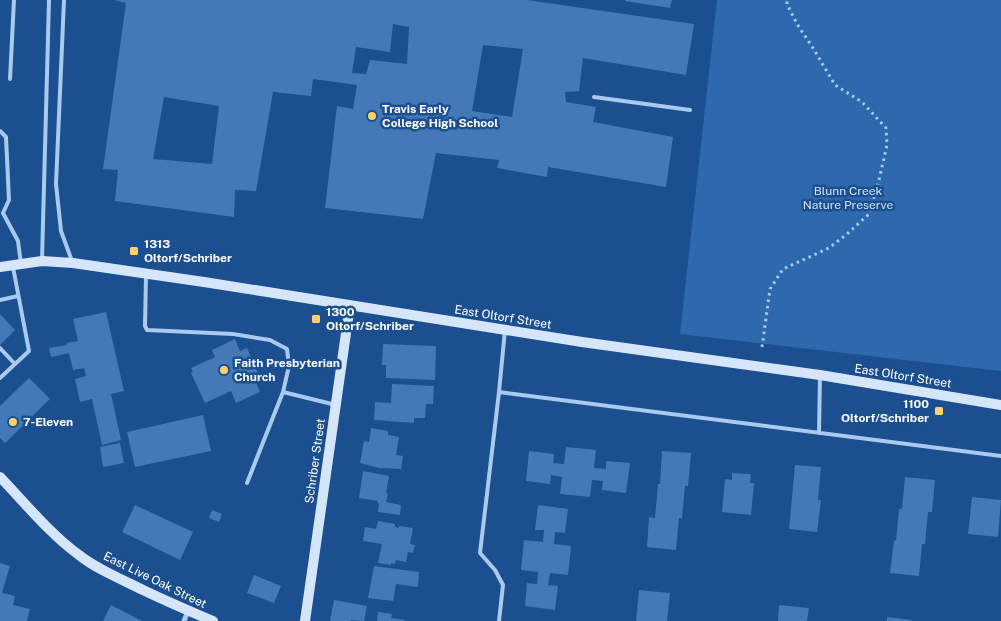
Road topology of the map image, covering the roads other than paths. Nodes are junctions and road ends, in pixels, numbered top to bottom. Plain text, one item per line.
1 (14, 0) edge
2 (49, 0) edge
3 (64, 0) edge
4 (10, 79) dead end
5 (594, 96) dead end
6 (690, 110) dead end
7 (0, 131) edge
8 (2, 213) edge
9 (42, 261) junction
10 (73, 263) junction
11 (17, 264) junction
12 (0, 267) edge
13 (146, 273) junction
14 (18, 296) junction
15 (0, 300) edge
16 (350, 305) junction
17 (505, 330) junction
18 (0, 348) edge
19 (15, 364) junction
20 (1, 375) edge
21 (820, 375) junction
22 (283, 392) junction
23 (499, 392) junction
24 (336, 405) junction
25 (1001, 405) edge
26 (819, 433) junction
27 (1001, 456) edge
28 (0, 477) edge
29 (247, 483) dead end
30 (188, 611) junction
31 (184, 621) edge
32 (212, 621) edge
33 (305, 621) edge
34 (499, 621) edge

1 - 4 lane
2 - 9 lane
3 - 10 lane
5 - 6 lane
7 - 8 lane
8 - 11 lane
9 - 10 main road, East Oltorf Street
9 - 11 main road, East Oltorf Street
10 - 13 main road, East Oltorf Street
11 - 12 main road, East Oltorf Street
11 - 14 lane
13 - 16 main road, East Oltorf Street
13 - 22 lane
14 - 15 lane
14 - 19 lane
16 - 17 main road, East Oltorf Street
16 - 24 main road, Schriber Street
17 - 21 main road, East Oltorf Street
17 - 23 lane
18 - 19 lane
19 - 20 lane
21 - 25 main road, East Oltorf Street
21 - 26 lane
22 - 24 lane
22 - 29 lane
23 - 26 lane
23 - 34 lane
24 - 33 main road, Schriber Street
26 - 27 lane
28 - 30 main road, East Live Oak Street
30 - 31 street
30 - 32 main road, East Live Oak Street

